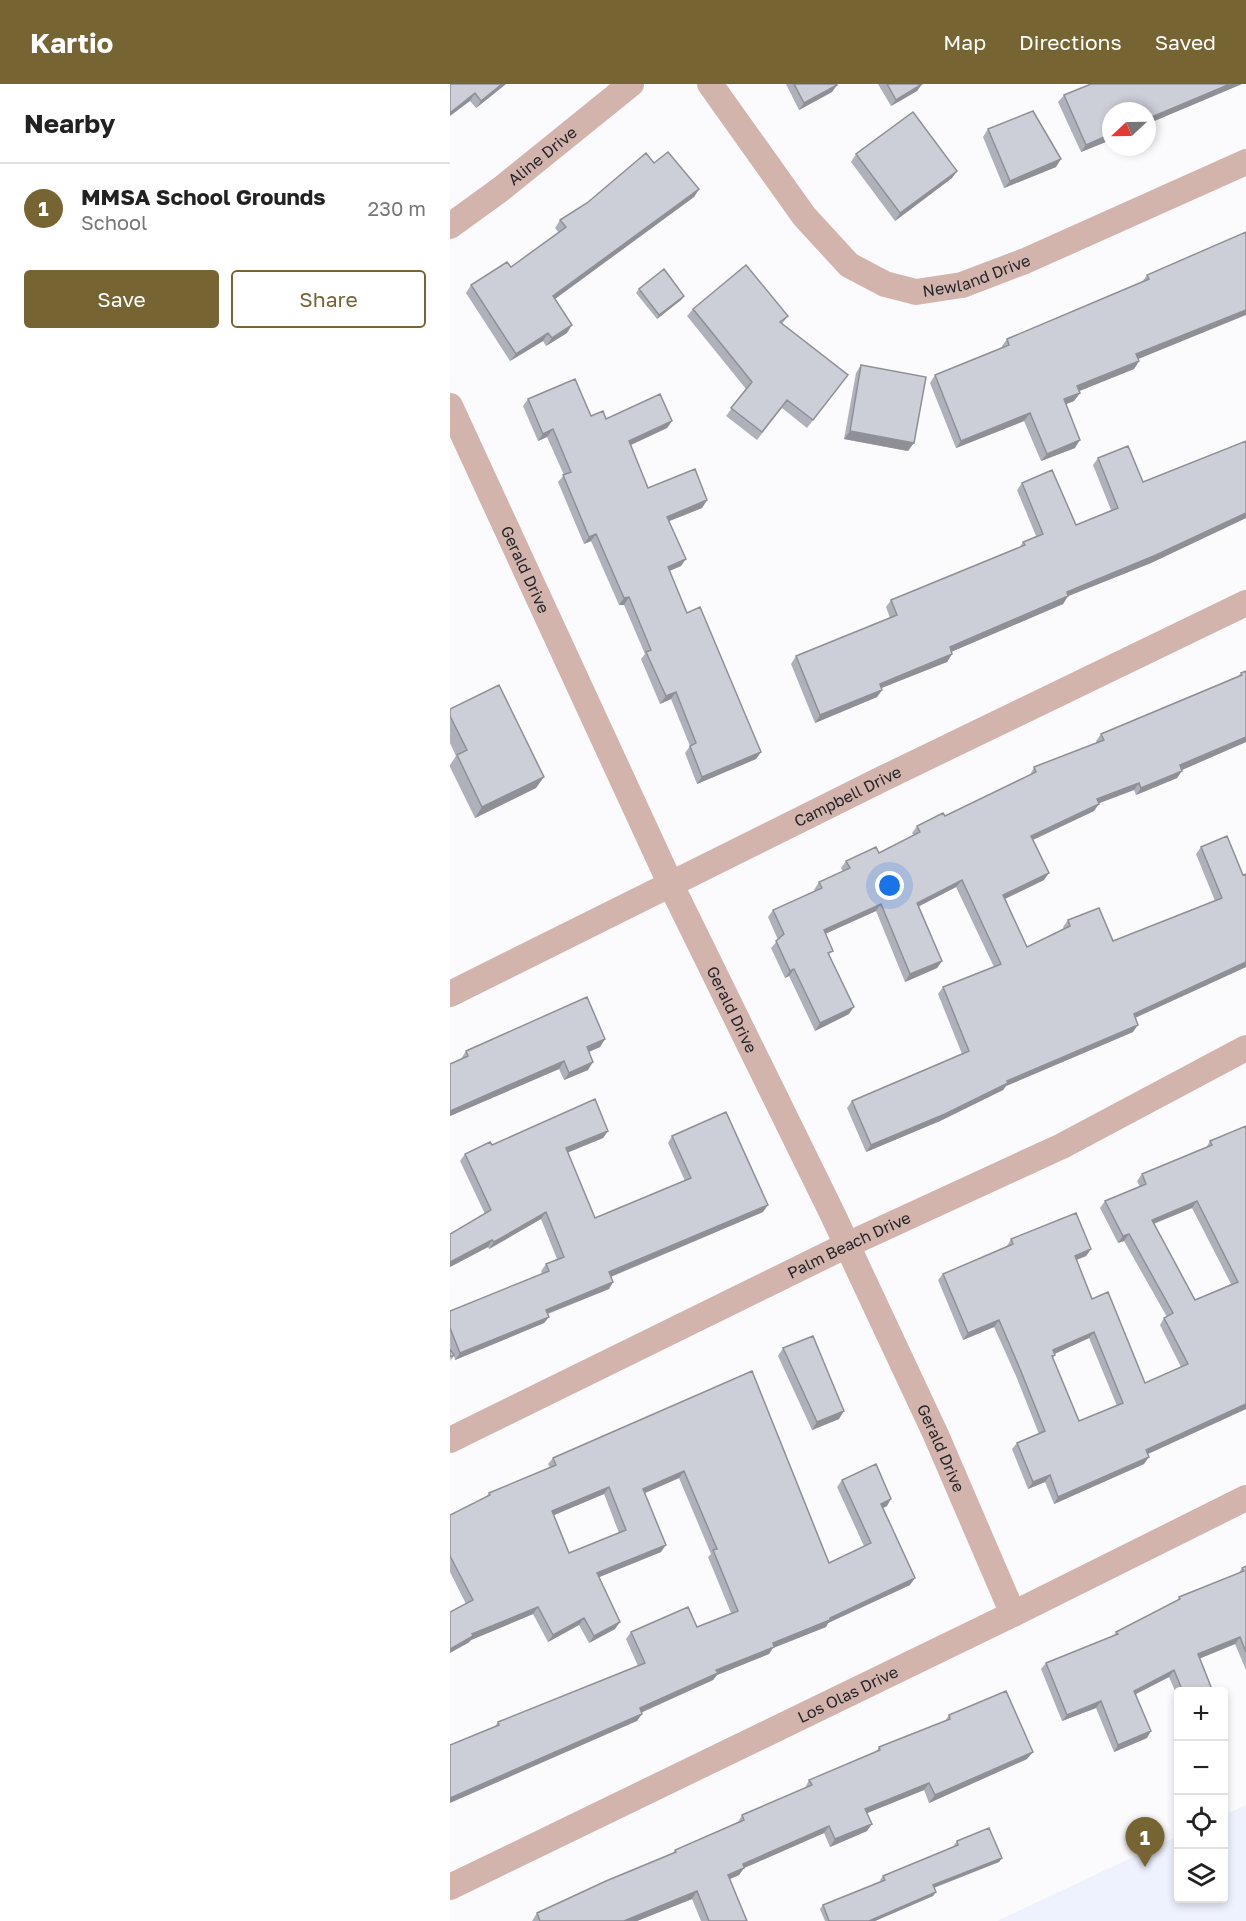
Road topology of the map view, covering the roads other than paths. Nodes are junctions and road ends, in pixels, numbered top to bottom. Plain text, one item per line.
1 (631, 84) edge
2 (710, 84) edge
3 (1246, 162) edge
4 (450, 226) edge
5 (450, 406) edge
6 (1246, 603) edge
7 (671, 885) junction
8 (450, 994) edge
9 (1246, 1048) edge
10 (847, 1245) junction
11 (450, 1440) edge
12 (1246, 1498) edge
13 (1013, 1614) junction
14 (450, 1887) edge

1 - 4 street, Aline Drive
2 - 3 street, Newland Drive
5 - 7 street, Gerald Drive
6 - 7 street, Campbell Drive
7 - 8 street, Campbell Drive
7 - 10 street, Gerald Drive
9 - 10 street, Palm Beach Drive
10 - 11 street, Palm Beach Drive
10 - 13 street, Gerald Drive
12 - 13 street, Los Olas Drive
13 - 14 street, Los Olas Drive

